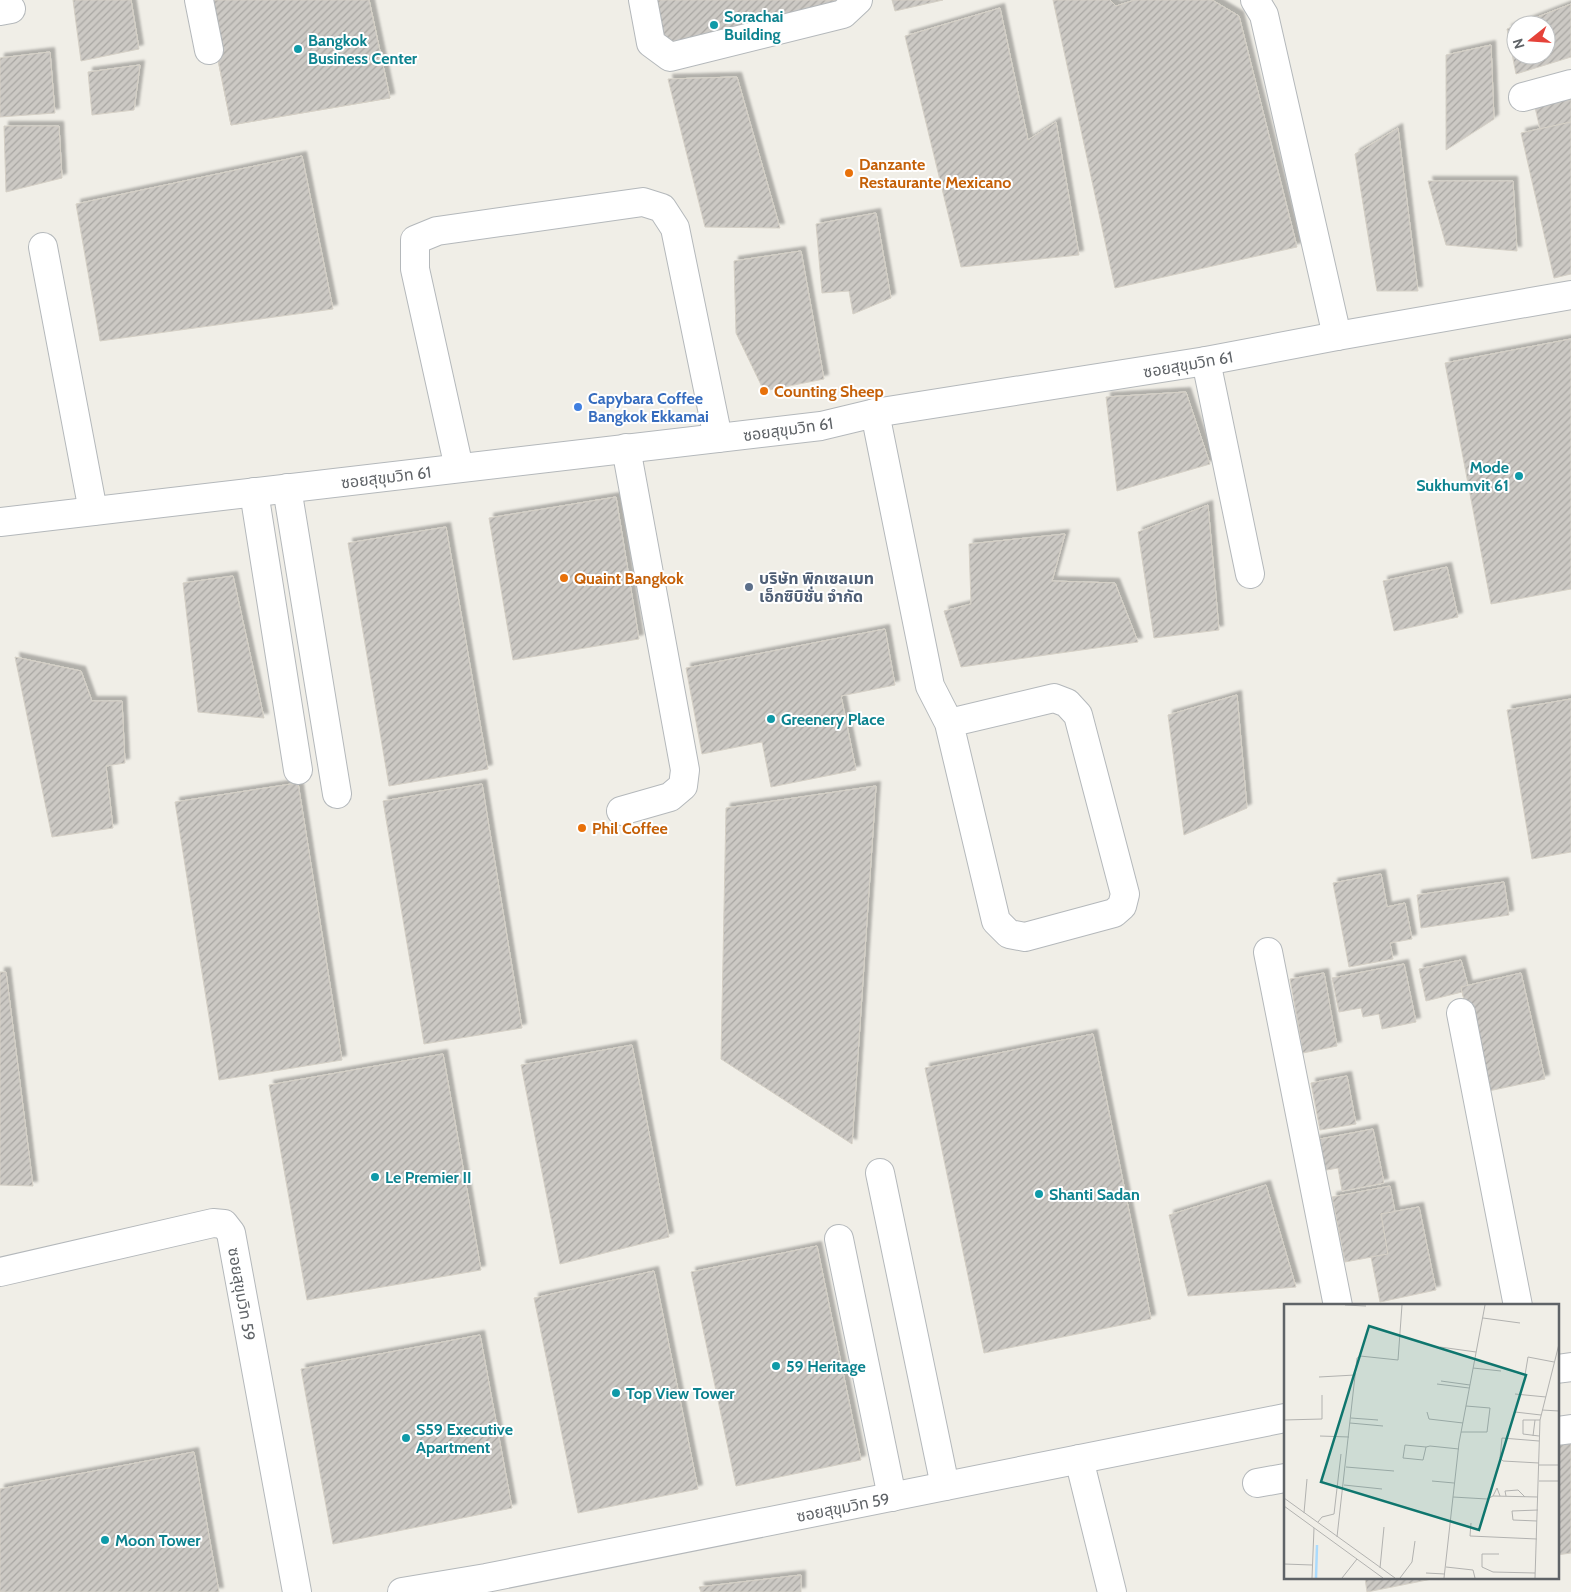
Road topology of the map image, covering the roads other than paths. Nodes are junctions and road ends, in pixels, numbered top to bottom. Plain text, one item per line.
1 (199, 0) edge
2 (643, 0) edge
3 (858, 0) edge
4 (1255, 0) edge
5 (209, 50) dead end
6 (1571, 84) edge
7 (1523, 97) dead end
8 (43, 247) dead end
9 (1571, 296) edge
10 (1337, 336) junction
11 (1206, 361) junction
12 (875, 414) junction
13 (718, 438) junction
14 (626, 448) junction
15 (459, 468) junction
16 (287, 488) junction
17 (254, 492) junction
18 (93, 511) junction
19 (0, 522) edge
20 (1250, 574) dead end
21 (949, 723) junction
22 (298, 770) dead end
23 (337, 794) dead end
24 (621, 811) dead end
25 (1268, 952) dead end
26 (1462, 1013) dead end
27 (880, 1173) dead end
28 (839, 1239) dead end
29 (0, 1272) edge
30 (1338, 1304) edge
31 (1518, 1304) edge
32 (1571, 1367) edge
33 (1558, 1369) edge
34 (1284, 1418) edge
35 (1571, 1429) edge
36 (1558, 1431) edge
37 (1079, 1459) junction
38 (1284, 1478) edge
39 (1256, 1483) dead end
40 (945, 1486) junction
41 (892, 1497) junction
42 (489, 1585) edge
43 (297, 1592) edge
44 (402, 1592) edge
45 (1112, 1592) edge

1 - 5 street
2 - 3 street
4 - 10 street
6 - 7 street
8 - 18 street
9 - 10 street, ซอยสุขุมวิท 61
10 - 11 street, ซอยสุขุมวิท 61
11 - 12 street, ซอยสุขุมวิท 61
11 - 20 street
12 - 13 street, ซอยสุขุมวิท 61
12 - 21 street
13 - 14 street, ซอยสุขุมวิท 61
13 - 15 street
14 - 15 street, ซอยสุขุมวิท 61
14 - 24 street
15 - 16 street, ซอยสุขุมวิท 61
16 - 17 street, ซอยสุขุมวิท 61
16 - 23 street
17 - 18 street, ซอยสุขุมวิท 61
17 - 22 street
18 - 19 street, ซอยสุขุมวิท 61
21 - 21 street
25 - 30 street
26 - 31 street
27 - 40 street
28 - 41 street
29 - 43 street, ซอยสุขุมวิท 59
32 - 33 street
34 - 37 street, ซอยสุขุมวิท 59
35 - 36 street
37 - 40 street, ซอยสุขุมวิท 59
37 - 45 street
38 - 39 street
40 - 41 street, ซอยสุขุมวิท 59
41 - 42 street, ซอยสุขุมวิท 59
42 - 44 street, ซอยสุขุมวิท 59

